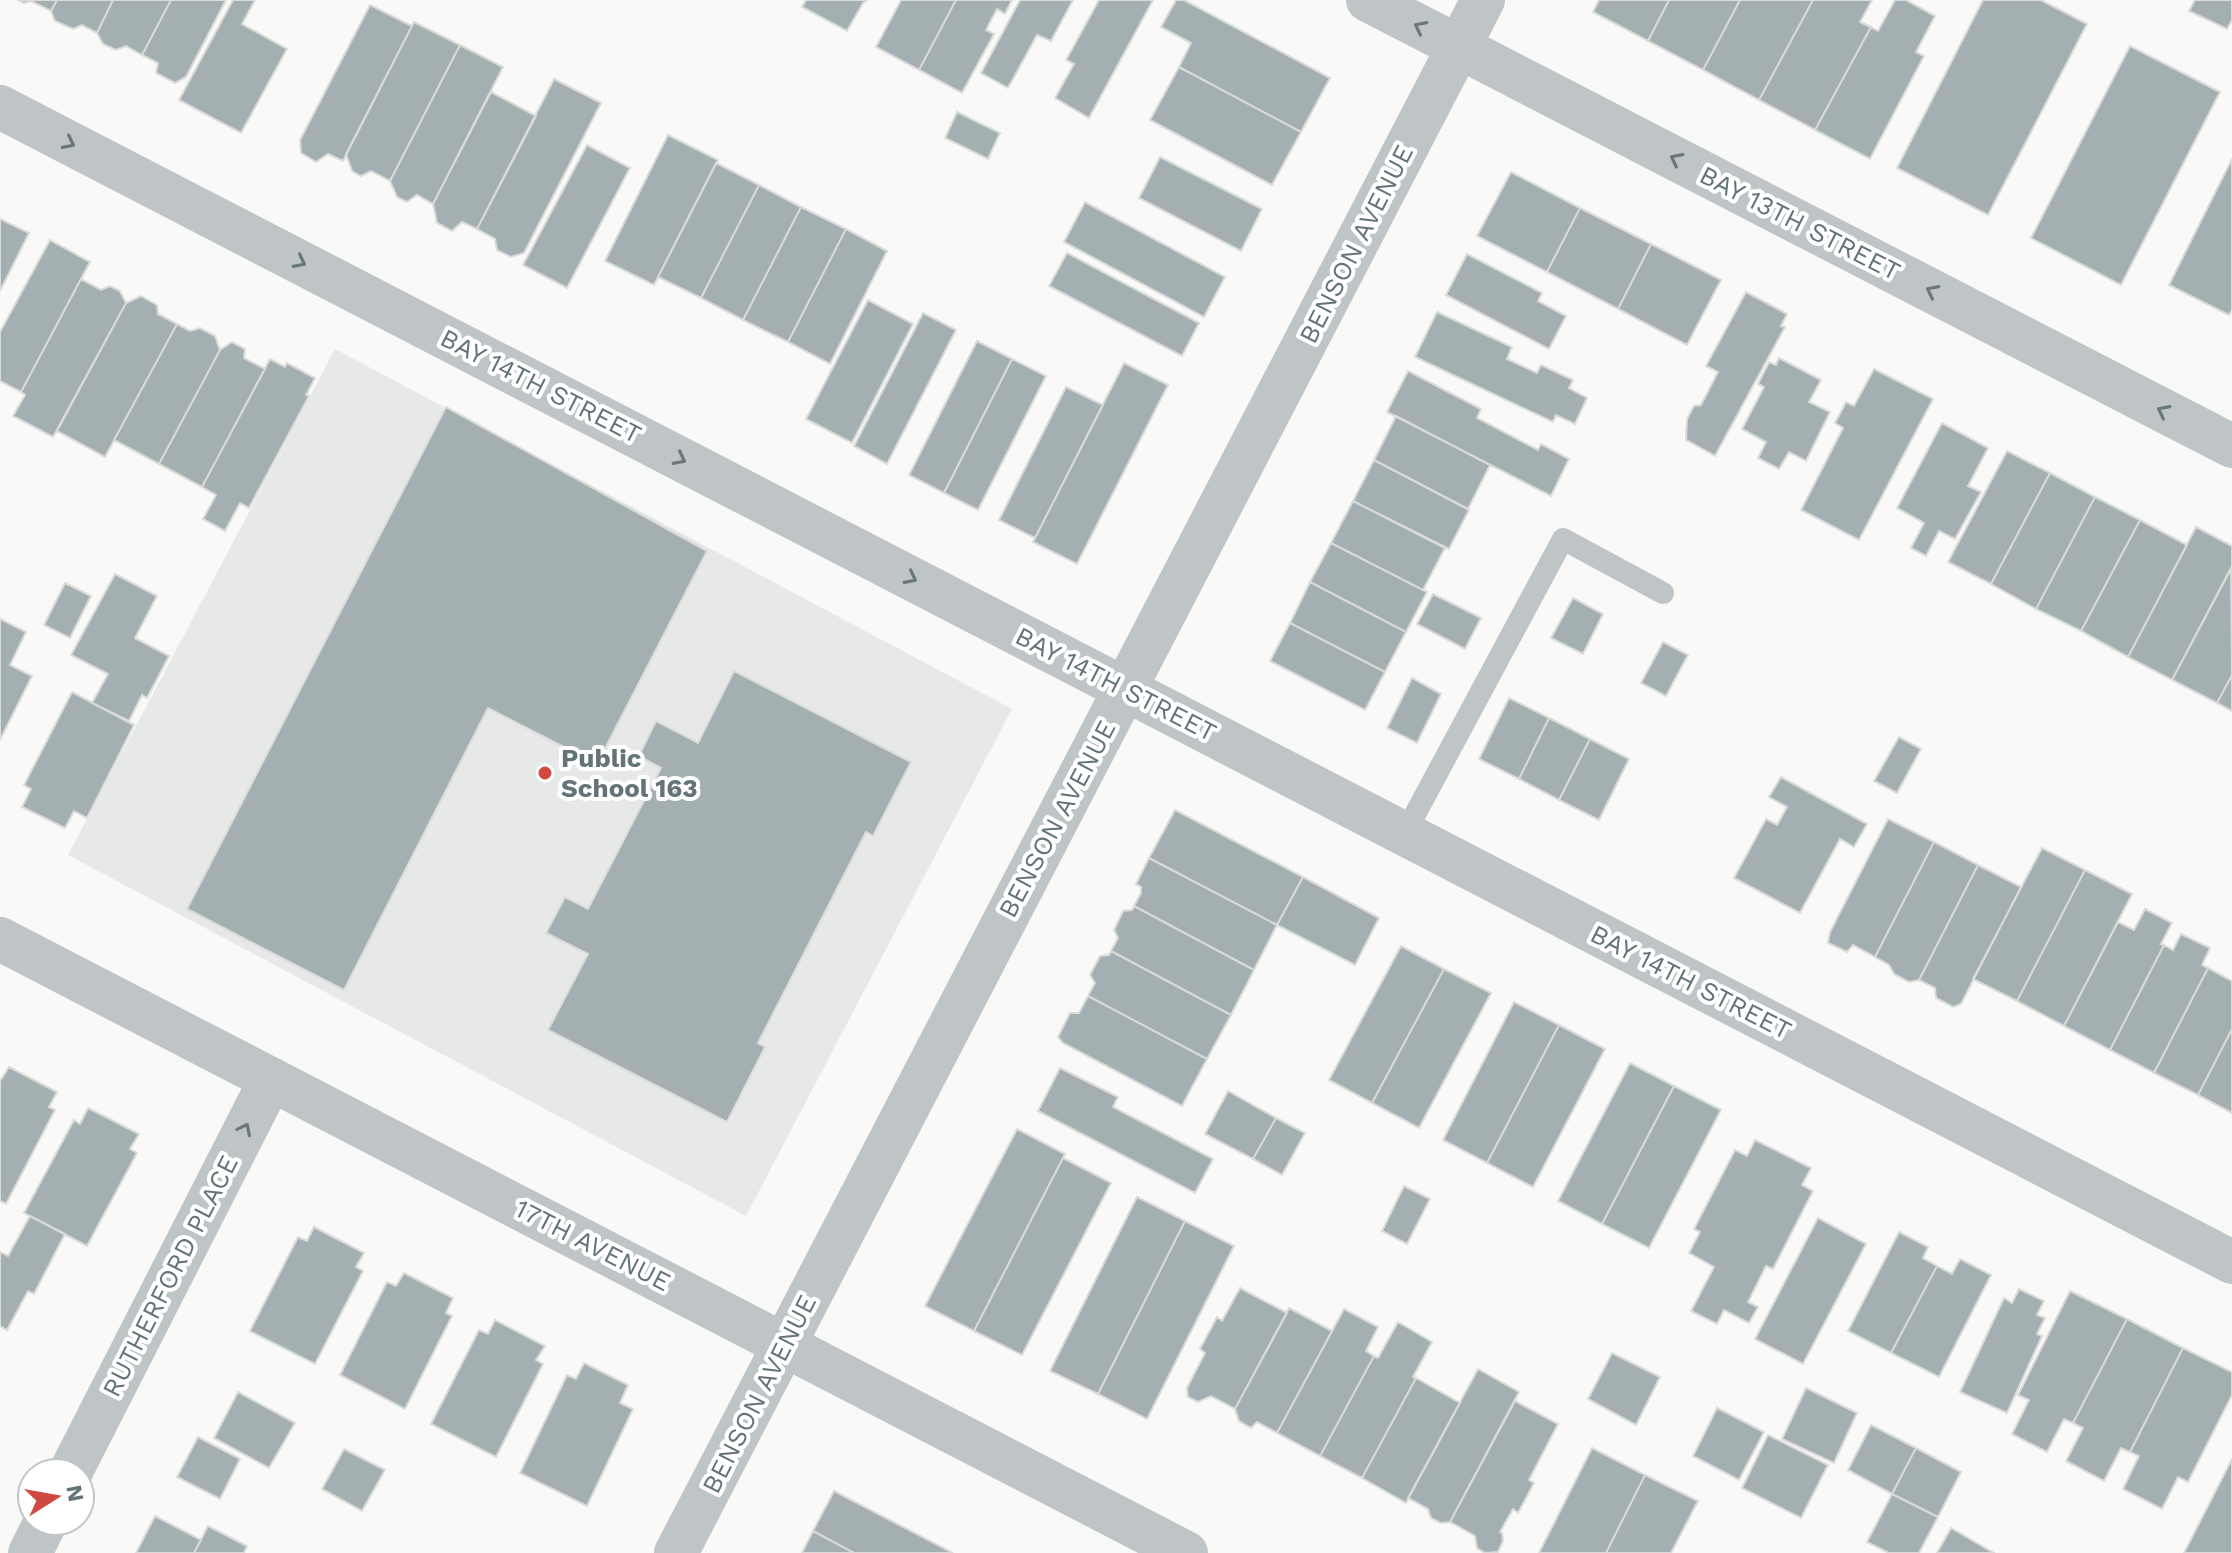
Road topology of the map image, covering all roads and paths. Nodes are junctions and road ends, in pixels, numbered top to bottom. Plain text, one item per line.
1 (1368, 0) edge
2 (1483, 0) edge
3 (1459, 47) junction
4 (0, 107) edge
5 (2232, 446) edge
6 (1663, 593) dead end
7 (1125, 689) junction
8 (1405, 833) junction
9 (0, 939) edge
10 (271, 1079) junction
11 (2232, 1262) edge
12 (784, 1344) junction
13 (78, 1457) edge
14 (676, 1553) edge
15 (1186, 1553) edge

3 -> 1 street, BAY 13TH STREET
2 - 3 street, BENSON AVENUE
5 -> 3 street, BAY 13TH STREET
3 - 7 street, BENSON AVENUE
4 -> 7 street, BAY 14TH STREET
6 - 8 lane
7 - 8 street, BAY 14TH STREET
7 - 12 street, BENSON AVENUE
8 - 11 street, BAY 14TH STREET
9 - 10 street, 17TH AVENUE
10 - 12 street, 17TH AVENUE
13 -> 10 street, RUTHERFORD PLACE
12 - 14 street, BENSON AVENUE
12 - 15 street, 17TH AVENUE

